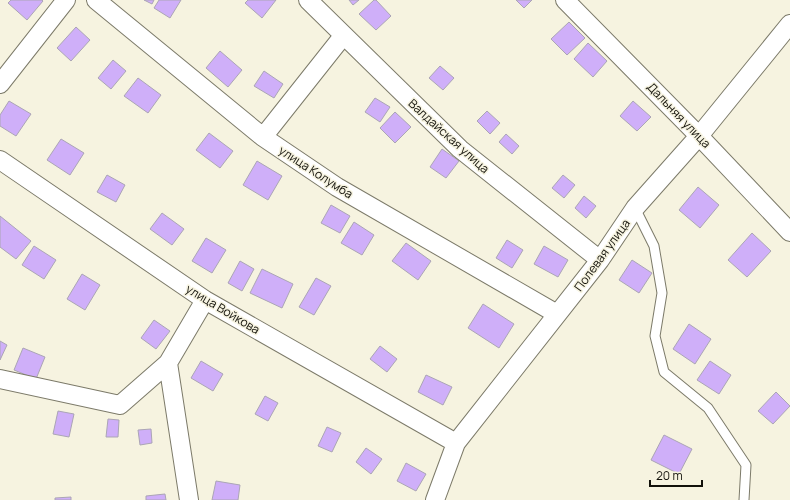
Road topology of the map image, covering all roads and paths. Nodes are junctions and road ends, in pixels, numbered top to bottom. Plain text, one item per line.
1 (66, 0) edge
2 (96, 0) edge
3 (308, 0) edge
4 (565, 0) edge
5 (790, 24) edge
6 (343, 36) junction
7 (0, 84) edge
8 (699, 136) junction
9 (263, 137) junction
10 (0, 160) edge
11 (635, 208) junction
12 (790, 232) edge
13 (600, 260) junction
14 (205, 300) junction
15 (557, 314) junction
16 (168, 363) junction
17 (0, 379) edge
18 (456, 443) junction
19 (189, 500) edge
20 (435, 500) edge
21 (744, 500) edge

1 - 7 street
2 - 9 street, улица Колумба
3 - 6 street, Валдайская улица
4 - 8 street, Дальняя улица
5 - 8 street, Полевая улица
6 - 9 street
6 - 13 street, Валдайская улица
8 - 11 street, Полевая улица
8 - 12 street, Дальняя улица
9 - 15 street, улица Колумба
10 - 14 street, улица Войкова
11 - 13 street, Полевая улица
11 - 21 lane
13 - 15 street, Полевая улица
14 - 16 street
14 - 18 street, улица Войкова
15 - 18 street, Полевая улица
16 - 17 street
16 - 19 street
18 - 20 street, Полевая улица

